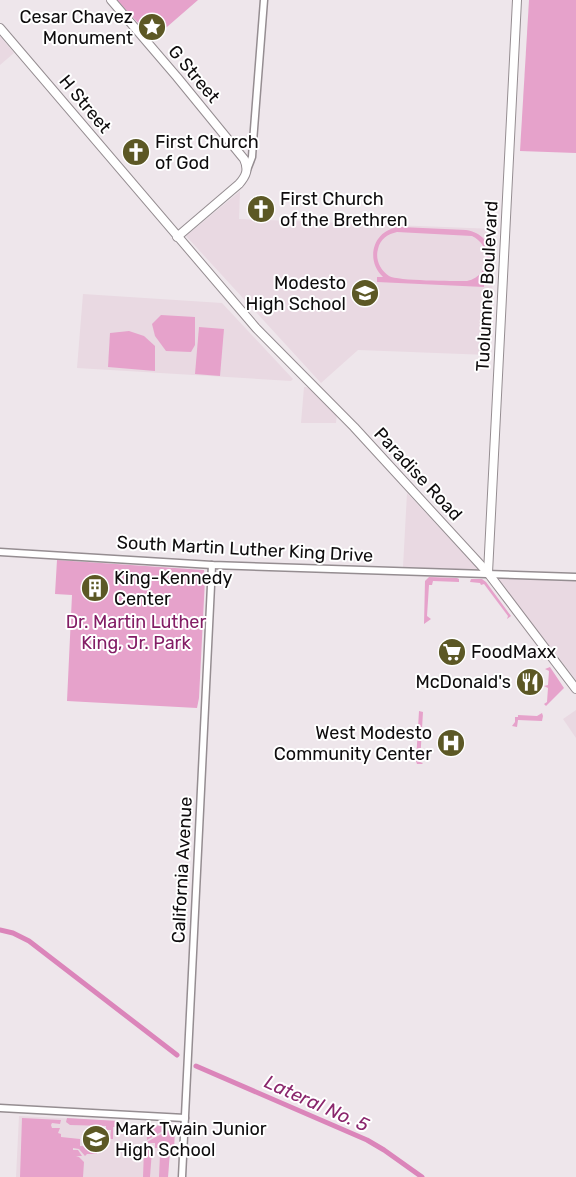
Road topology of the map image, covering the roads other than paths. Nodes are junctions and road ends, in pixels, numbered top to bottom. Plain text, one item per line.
1 (111, 0) edge
2 (264, 0) edge
3 (518, 0) edge
4 (0, 28) edge
5 (230, 142) junction
6 (253, 142) junction
7 (247, 170) junction
8 (178, 237) junction
9 (224, 292) joint
10 (0, 552) edge
11 (212, 565) junction
12 (488, 573) junction
13 (576, 577) edge
14 (576, 689) edge
15 (0, 1108) edge
16 (185, 1118) junction
17 (182, 1177) edge

1 - 5 main road, G Street
2 - 6 street
3 - 12 main road, Tuolumne Boulevard
4 - 8 main road, H Street
5 - 6 street
5 - 7 main road, G Street
6 - 7 street
7 - 8 main road
8 - 9 main road, H Street
9 - 12 main road, Paradise Road
10 - 11 street, South Martin Luther King Drive
11 - 12 street, South Martin Luther King Drive
11 - 16 street, California Avenue
12 - 13 street, South Martin Luther King Drive
12 - 14 main road, Paradise Road
15 - 16 street
16 - 17 street, California Avenue

